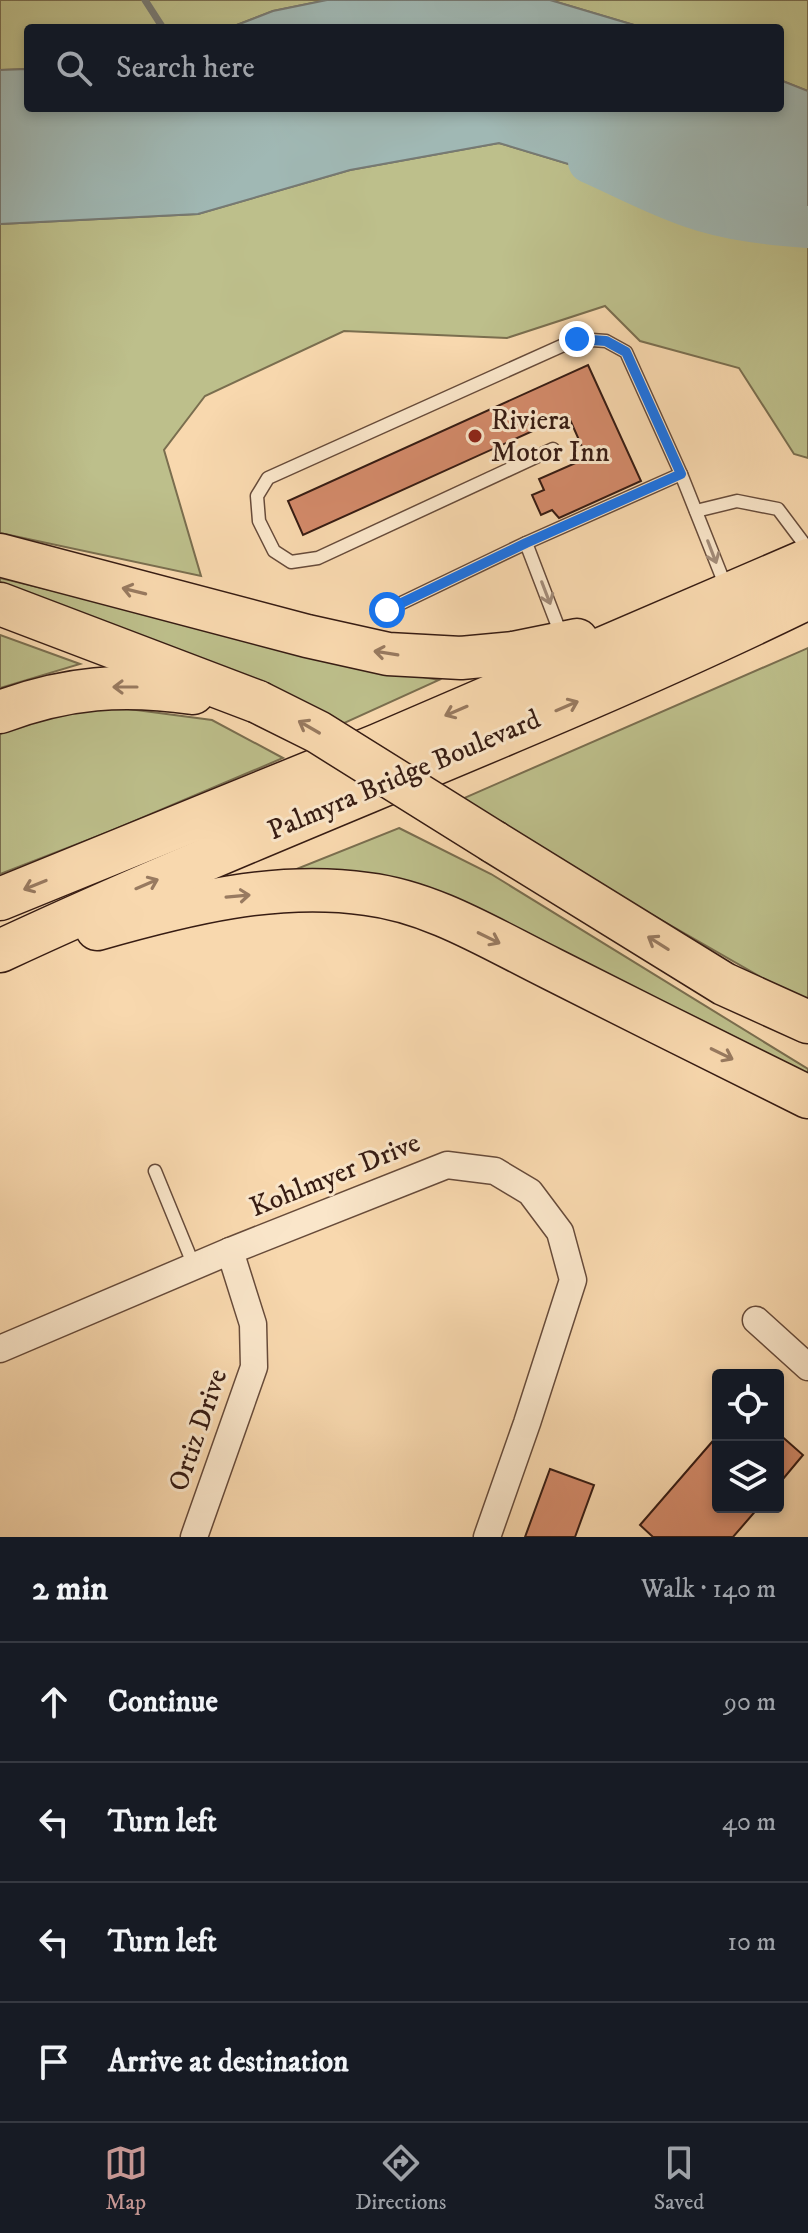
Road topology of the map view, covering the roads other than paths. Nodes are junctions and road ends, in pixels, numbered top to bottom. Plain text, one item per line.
1 (553, 449) dead end
2 (681, 474) junction
3 (696, 511) junction
4 (526, 543) junction
5 (808, 549) edge
6 (0, 555) edge
7 (808, 560) edge
8 (729, 594) junction
9 (808, 598) edge
10 (0, 604) edge
11 (387, 610) dead end
12 (808, 619) edge
13 (657, 625) junction
14 (565, 643) junction
15 (709, 646) junction
16 (258, 702) junction
17 (0, 712) edge
18 (0, 899) edge
19 (0, 951) edge
20 (0, 957) edge
21 (808, 1022) edge
22 (808, 1097) edge
23 (155, 1171) dead end
24 (230, 1251) junction
25 (194, 1266) junction
26 (756, 1320) dead end
27 (0, 1349) edge
28 (808, 1367) edge
29 (194, 1537) edge
30 (487, 1537) edge

1 - 2 lane
2 - 3 lane
2 - 4 lane
3 - 5 lane
3 -> 8 lane
4 - 11 lane
4 -> 14 lane
14 -> 6 highway
7 - 8 highway, Palmyra Bridge Boulevard
8 - 13 highway, Palmyra Bridge Boulevard
9 - 15 highway, Palmyra Bridge Boulevard
10 - 16 highway
12 - 15 highway
13 - 14 highway
13 -> 18 highway, Palmyra Bridge Boulevard
19 -> 15 highway, Palmyra Bridge Boulevard
16 -> 17 highway
21 -> 16 highway, bridge
20 -> 22 highway
23 - 25 lane
24 - 25 street, Kohlmyer Drive
24 - 29 street, Ortiz Drive
24 - 30 street, Kohlmyer Drive
25 - 27 street, Kohlmyer Drive
26 - 28 street

